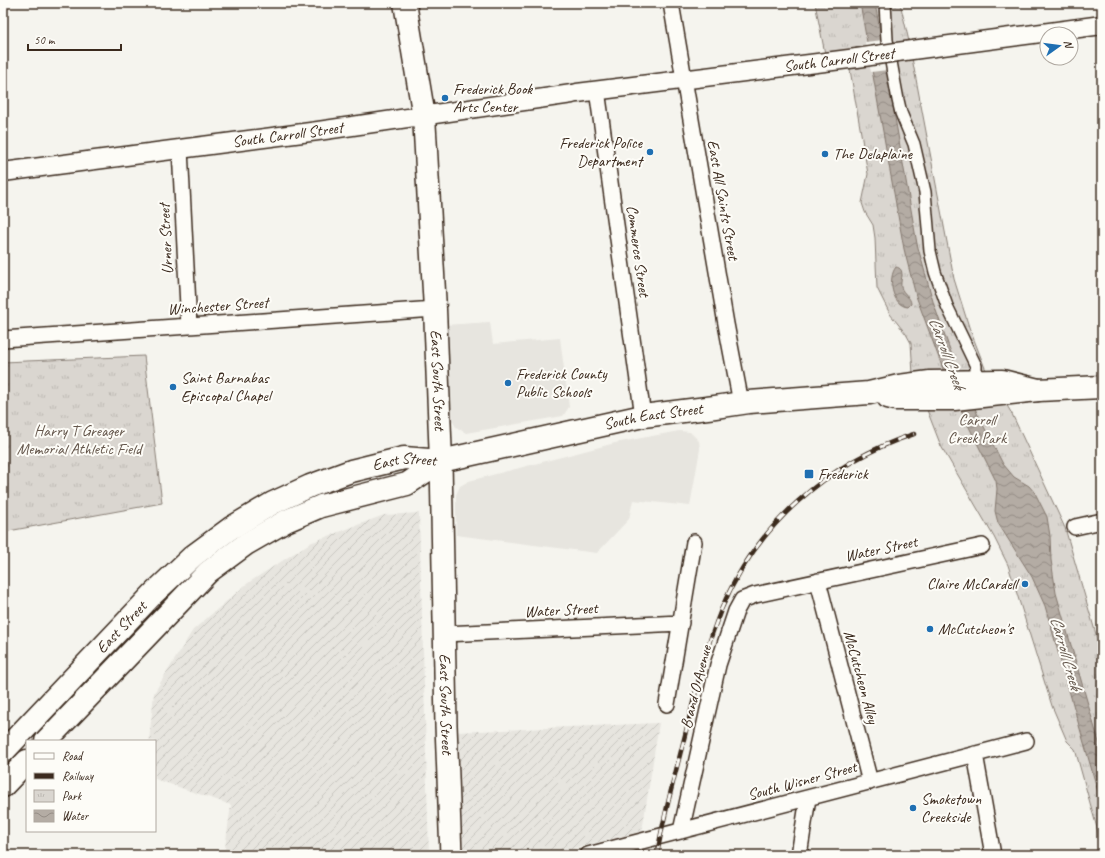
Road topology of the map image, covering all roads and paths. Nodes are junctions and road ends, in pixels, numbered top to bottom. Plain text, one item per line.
1 (405, 3) edge
2 (671, 3) edge
3 (885, 3) edge
4 (1102, 25) edge
5 (685, 79) junction
6 (597, 90) junction
7 (424, 116) junction
8 (180, 149) junction
9 (3, 172) edge
10 (435, 309) junction
11 (189, 326) junction
12 (3, 339) edge
13 (964, 386) junction
14 (1102, 387) edge
15 (741, 403) junction
16 (643, 416) junction
17 (441, 461) junction
18 (1102, 521) edge
19 (1075, 527) dead end
20 (694, 542) dead end
21 (982, 546) dead end
22 (818, 581) junction
23 (788, 587) joint
24 (680, 623) junction
25 (444, 634) junction
26 (667, 704) dead end
27 (47, 740) edge
28 (1026, 741) dead end
29 (3, 752) edge
30 (975, 754) junction
31 (26, 762) edge
32 (870, 782) junction
33 (3, 786) edge
34 (808, 798) junction
35 (681, 831) junction
36 (451, 855) edge
37 (588, 855) edge
38 (799, 855) edge
39 (993, 855) edge

1 - 7 main road, East South Street
2 - 5 street, East All Saints Street
3 - 13 street
4 - 5 street, South Carroll Street, bridge
5 - 6 street, South Carroll Street
5 - 15 street, East All Saints Street
6 - 7 street, South Carroll Street
6 - 16 street, Commerce Street
7 - 8 street, South Carroll Street
7 - 10 main road, East South Street
8 - 9 street, South Carroll Street
8 - 11 street, Urner Street
10 - 11 street, Winchester Street
10 - 17 main road, East South Street
11 - 12 street, Winchester Street
13 - 14 main road, South East Street
13 - 15 main road, South East Street
15 - 16 main road, South East Street
16 - 17 main road, South East Street
17 - 25 main road, East South Street
17 - 27 main road, East Street
17 - 29 main road, East Street
18 - 19 street
20 - 24 street, B and O Avenue
21 - 22 street, Water Street
22 - 23 street, Water Street
22 - 32 street, McCutcheon Alley
23 - 35 street, B and O Avenue
24 - 25 street, Water Street
24 - 26 street, B and O Avenue
25 - 36 main road, East South Street
28 - 30 street, South Wisner Street
30 - 32 street, South Wisner Street
30 - 39 street
31 - 33 main road
32 - 34 street, South Wisner Street
34 - 35 street, South Wisner Street
34 - 38 street
35 - 37 street, South Wisner Street

